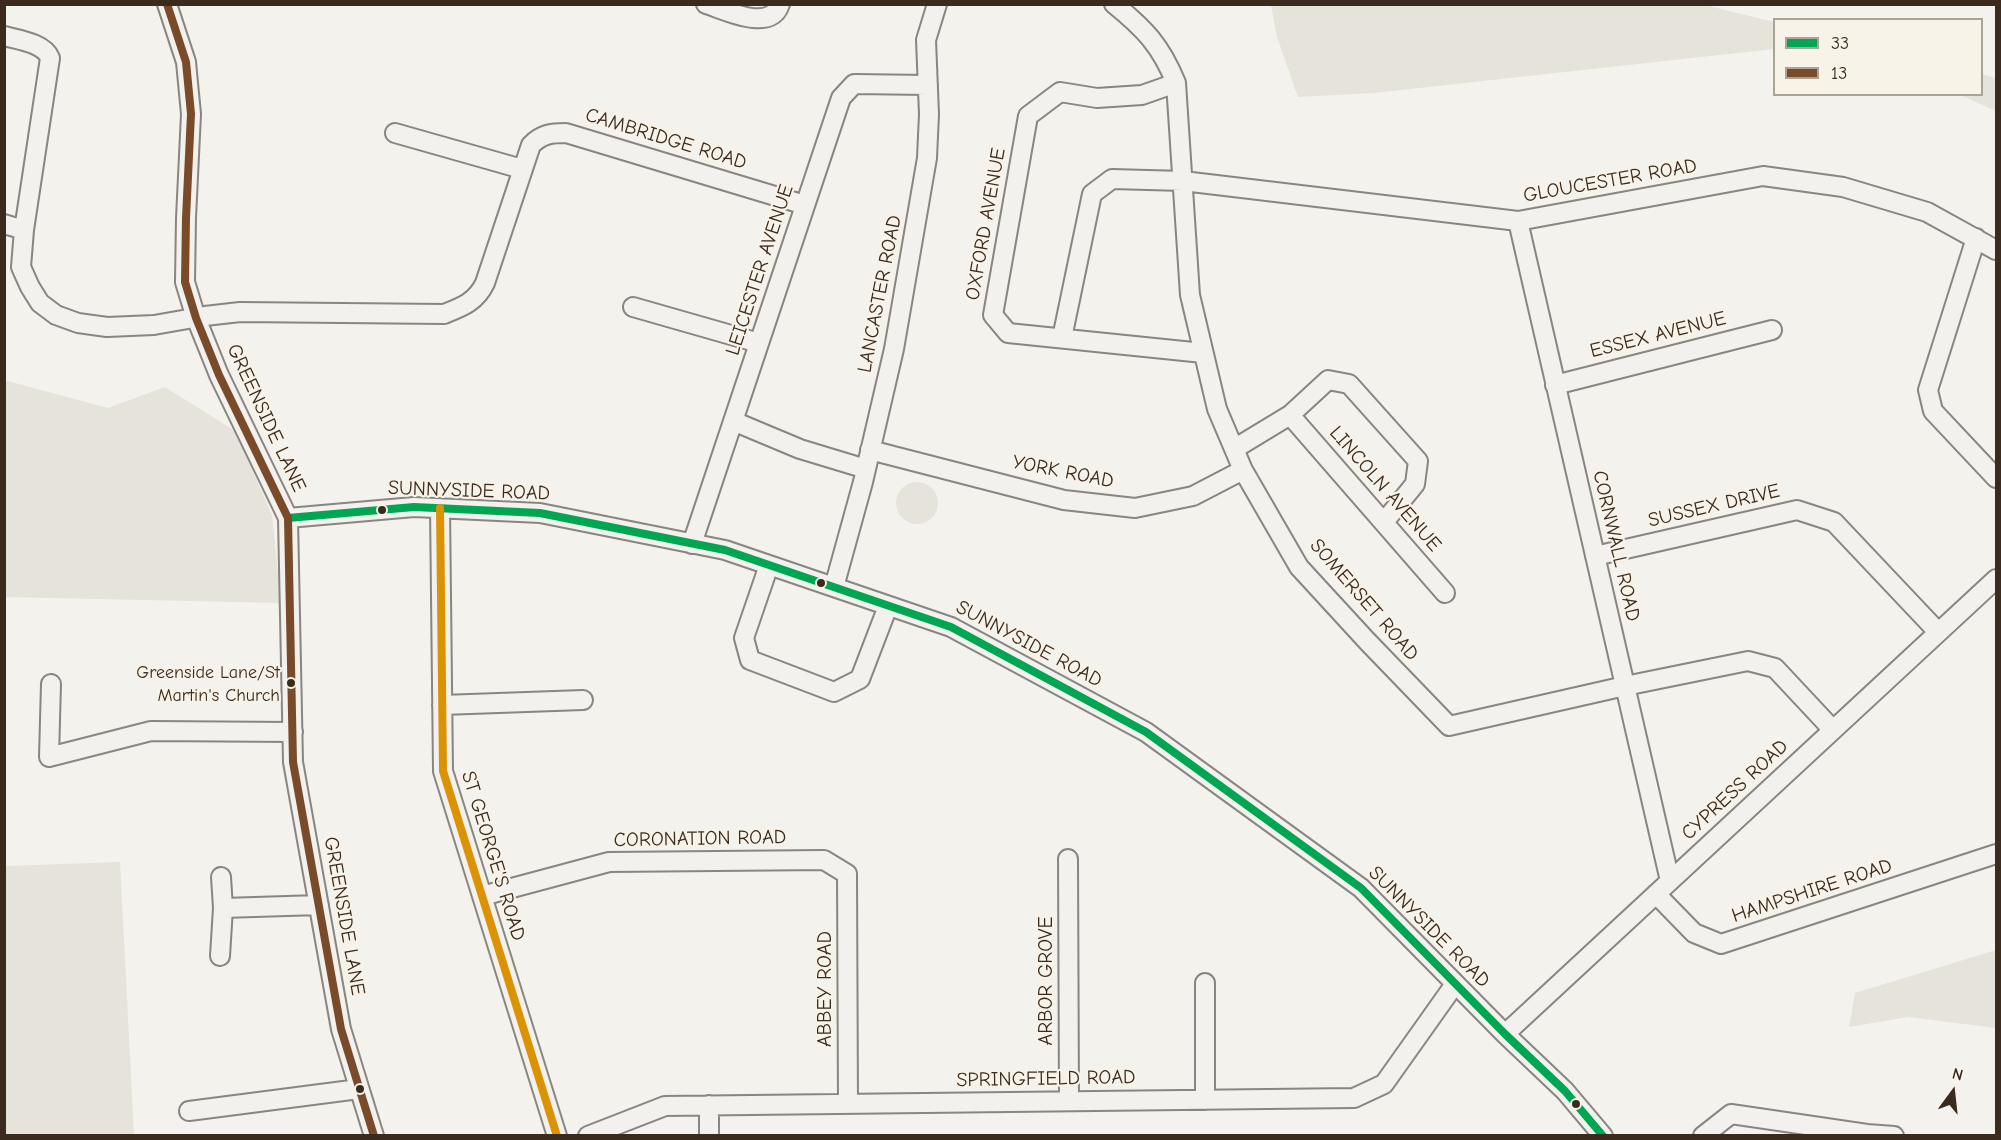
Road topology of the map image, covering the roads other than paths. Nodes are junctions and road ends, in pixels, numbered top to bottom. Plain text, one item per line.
1 (706, 4) edge
2 (780, 4) edge
3 (937, 4) edge
4 (1113, 4) edge
5 (168, 5) edge
6 (4, 36) edge
7 (1176, 83) junction
8 (928, 85) junction
9 (395, 133) dead end
10 (522, 169) junction
11 (1183, 181) junction
12 (805, 205) junction
13 (1518, 221) junction
14 (4, 224) edge
15 (24, 230) junction
16 (1976, 238) junction
17 (1996, 250) edge
18 (633, 307) dead end
19 (196, 318) junction
20 (1772, 330) dead end
21 (1062, 338) junction
22 (759, 343) junction
23 (1203, 353) junction
24 (1555, 385) junction
25 (1290, 415) junction
26 (733, 421) junction
27 (1234, 449) junction
28 (870, 450) junction
29 (866, 469) junction
30 (1243, 470) junction
31 (1996, 478) edge
32 (440, 508) junction
33 (288, 518) junction
34 (1384, 522) junction
35 (692, 544) junction
36 (1595, 556) junction
37 (769, 565) junction
38 (1996, 579) edge
39 (834, 587) junction
40 (1445, 593) dead end
41 (888, 606) junction
42 (1938, 632) junction
43 (51, 684) dead end
44 (1625, 686) junction
45 (583, 700) dead end
46 (442, 705) junction
47 (1833, 730) junction
48 (293, 732) junction
49 (1996, 854) edge
50 (1068, 860) dead end
51 (847, 874) joint
52 (221, 877) dead end
53 (1670, 882) junction
54 (1656, 894) junction
55 (482, 896) junction
56 (319, 905) junction
57 (223, 908) junction
58 (220, 956) dead end
59 (1205, 984) dead end
60 (1455, 984) junction
61 (1505, 1034) junction
62 (359, 1089) junction
63 (1205, 1100) junction
64 (1069, 1101) junction
65 (848, 1104) junction
66 (708, 1105) junction
67 (189, 1111) dead end
68 (1867, 1135) edge
69 (374, 1136) edge
70 (557, 1136) edge
71 (588, 1136) edge
72 (709, 1136) edge
73 (1603, 1136) edge
74 (1703, 1136) edge
75 (1894, 1136) edge

1 - 2 street
3 - 8 street, LANCASTER ROAD
4 - 7 street, SOMERSET ROAD
5 - 19 street, GREENSIDE LANE
6 - 15 street, CAMBRIDGE ROAD
7 - 11 street, SOMERSET ROAD
7 - 21 street, OXFORD AVENUE
8 - 12 street, LEICESTER AVENUE
8 - 28 street, LANCASTER ROAD
9 - 10 street
10 - 12 street, CAMBRIDGE ROAD
10 - 19 street, CAMBRIDGE ROAD
11 - 13 street, GLOUCESTER ROAD
11 - 21 street, GLOUCESTER ROAD
11 - 23 street, SOMERSET ROAD
12 - 22 street, LEICESTER AVENUE
13 - 16 street, GLOUCESTER ROAD
13 - 24 street, CORNWALL ROAD
14 - 15 street
15 - 19 street, CAMBRIDGE ROAD
16 - 17 street, GLOUCESTER ROAD
16 - 31 street
18 - 22 street
19 - 33 street, GREENSIDE LANE
20 - 24 street, ESSEX AVENUE
21 - 23 street, OXFORD AVENUE
22 - 26 street, LEICESTER AVENUE
23 - 27 street, SOMERSET ROAD
24 - 36 street, CORNWALL ROAD
25 - 27 street
25 - 34 street, LINCOLN AVENUE
25 - 34 street
26 - 29 street
26 - 35 street, LEICESTER AVENUE
27 - 30 street, SOMERSET ROAD
28 - 29 street, LANCASTER ROAD
28 - 30 street, YORK ROAD
29 - 39 street, LANCASTER ROAD
30 - 44 street, SOMERSET ROAD
32 - 33 street, SUNNYSIDE ROAD
32 - 35 street, SUNNYSIDE ROAD
32 - 46 street, ST GEORGE'S ROAD
33 - 48 street, GREENSIDE LANE
34 - 40 street, LINCOLN AVENUE
35 - 37 street, SUNNYSIDE ROAD
36 - 42 street, SUSSEX DRIVE
36 - 44 street, CORNWALL ROAD
37 - 39 street, SUNNYSIDE ROAD
37 - 41 street
38 - 42 street, CYPRESS ROAD
39 - 41 street, SUNNYSIDE ROAD
41 - 60 street, SUNNYSIDE ROAD
42 - 47 street, CYPRESS ROAD
43 - 48 street
44 - 47 street, SOMERSET ROAD
44 - 53 street, CORNWALL ROAD
45 - 46 street
46 - 55 street, ST GEORGE'S ROAD
47 - 53 street, CYPRESS ROAD
48 - 56 street, GREENSIDE LANE
49 - 54 street, HAMPSHIRE ROAD
50 - 64 street, ARBOR GROVE
51 - 55 street, CORONATION ROAD
51 - 65 street, ABBEY ROAD
52 - 57 street
53 - 54 street, CYPRESS ROAD
54 - 61 street, CYPRESS ROAD
55 - 70 street, ST GEORGE'S ROAD
56 - 57 street
56 - 62 street, GREENSIDE LANE
57 - 58 street
59 - 63 street
60 - 61 street, SUNNYSIDE ROAD
60 - 63 street, SPRINGFIELD ROAD
61 - 73 street, SUNNYSIDE ROAD
62 - 67 street
62 - 69 street, GREENSIDE LANE
63 - 64 street, SPRINGFIELD ROAD
64 - 65 street, SPRINGFIELD ROAD
65 - 66 street, SPRINGFIELD ROAD
66 - 71 street, SPRINGFIELD ROAD
66 - 72 street
68 - 74 street
68 - 75 street

